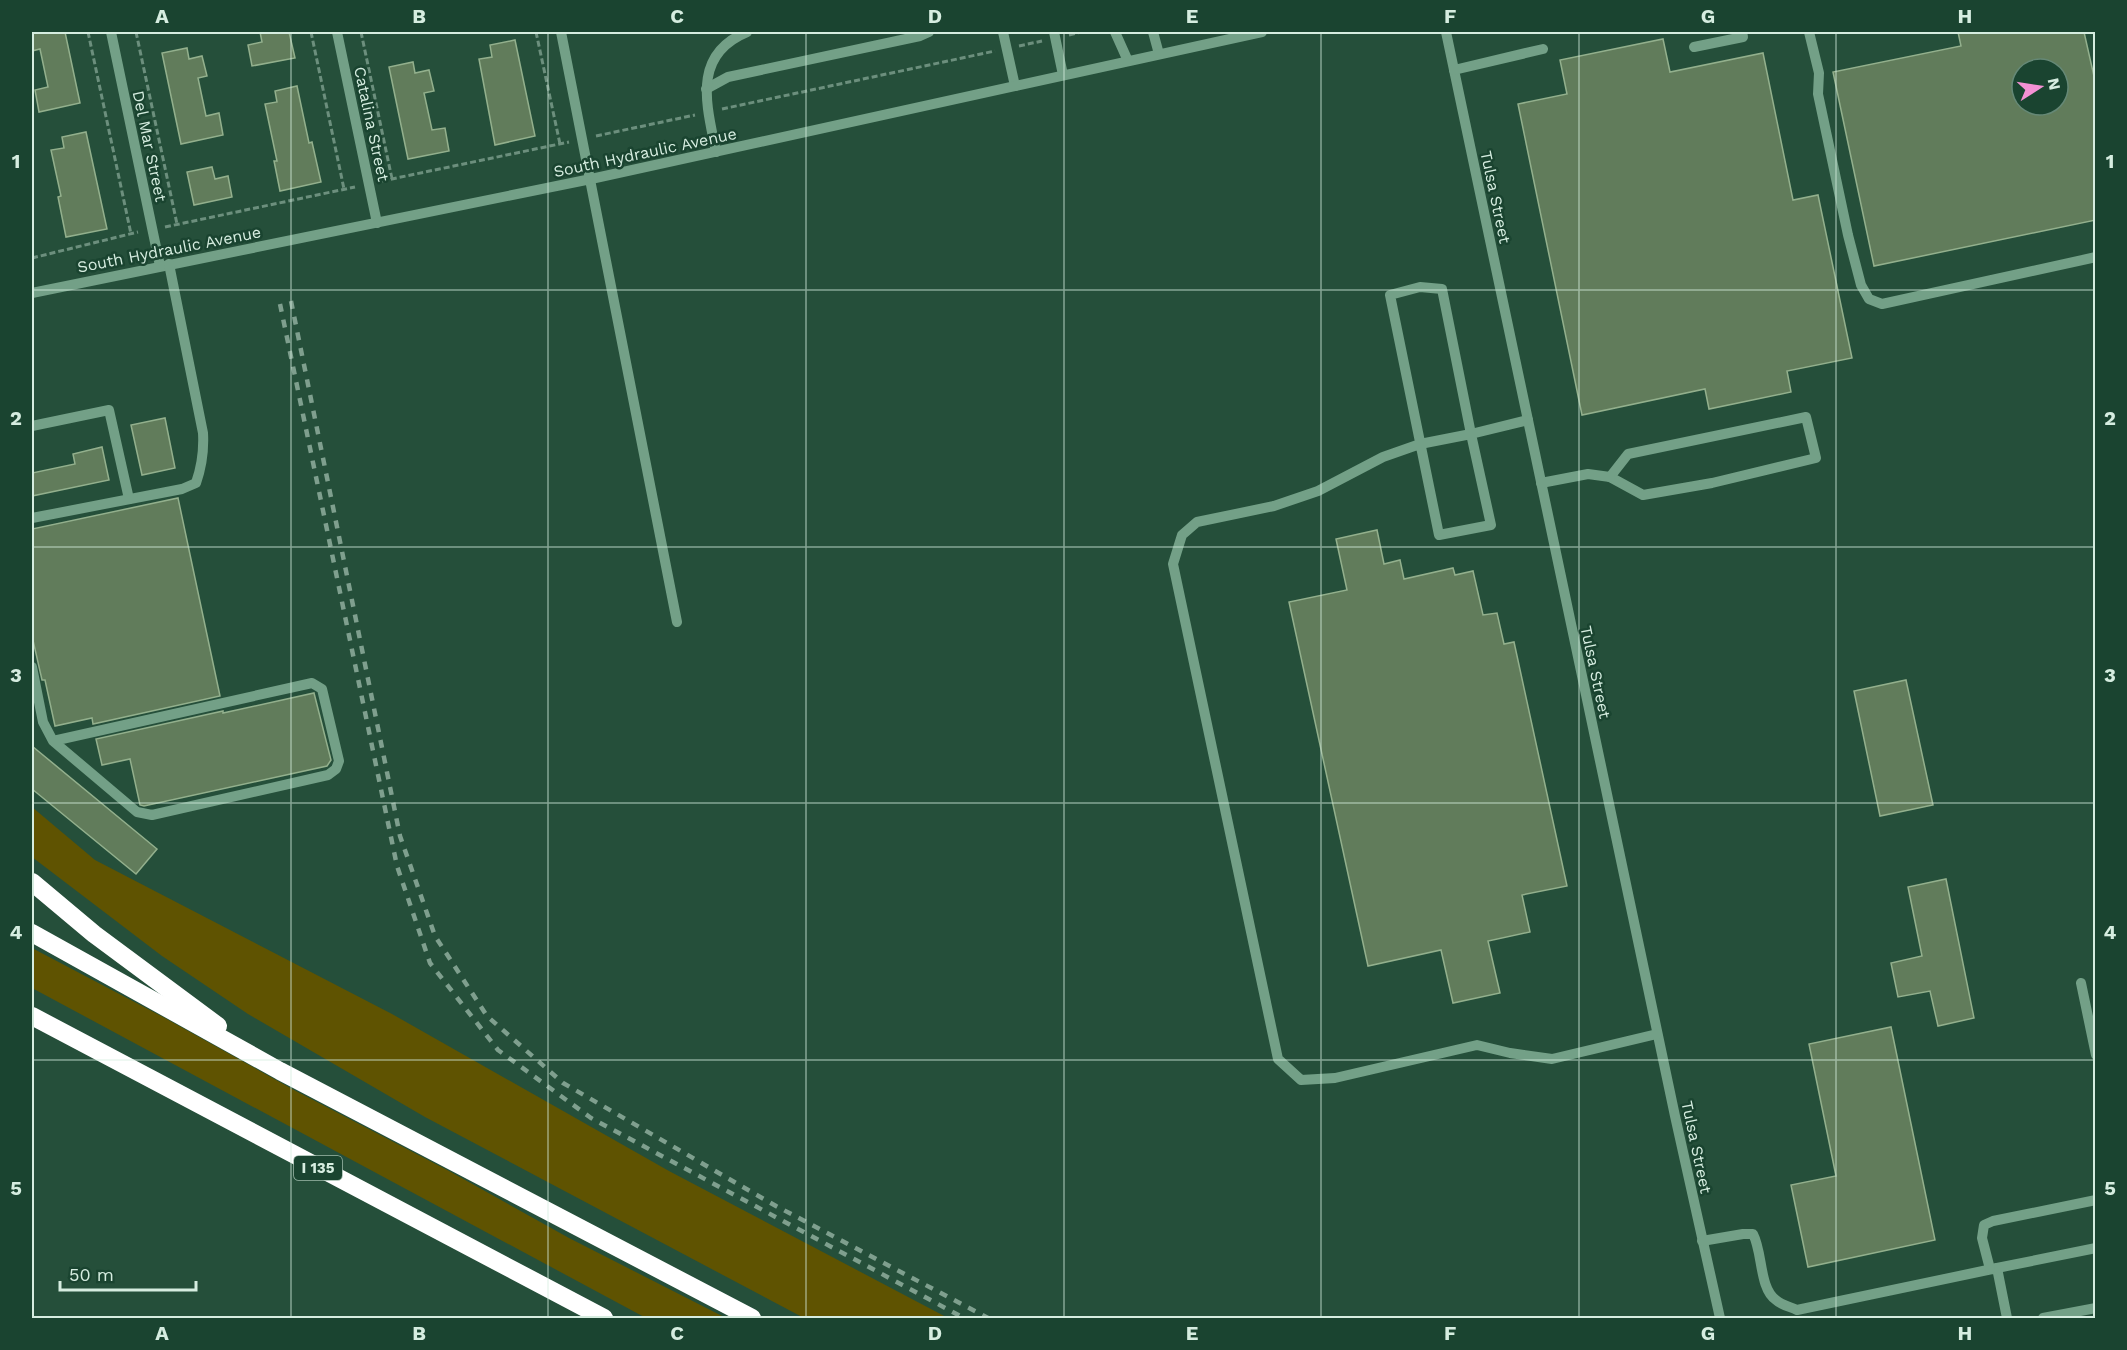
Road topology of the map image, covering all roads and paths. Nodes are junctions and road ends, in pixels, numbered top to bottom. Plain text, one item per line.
1 (88, 32) edge
2 (111, 32) edge
3 (136, 32) edge
4 (311, 32) edge
5 (337, 32) edge
6 (361, 32) edge
7 (536, 32) edge
8 (561, 32) edge
9 (747, 32) edge
10 (929, 32) edge
11 (1003, 32) edge
12 (1081, 32) edge
13 (1115, 32) edge
14 (1153, 32) edge
15 (1263, 32) edge
16 (1446, 32) edge
17 (1742, 32) edge
18 (1809, 32) edge
19 (1055, 35) edge
20 (1694, 47) dead end
21 (1007, 48) junction
22 (1543, 49) dead end
23 (1159, 54) junction
24 (1128, 61) junction
25 (1454, 70) junction
26 (1063, 75) junction
27 (1015, 86) junction
28 (706, 89) junction
29 (709, 112) junction
30 (583, 139) junction
31 (560, 144) junction
32 (717, 152) junction
33 (392, 179) junction
34 (591, 179) junction
35 (369, 184) junction
36 (344, 189) junction
37 (377, 223) junction
38 (177, 224) junction
39 (152, 229) junction
40 (131, 234) junction
41 (2096, 257) edge
42 (32, 258) edge
43 (164, 265) junction
44 (32, 293) edge
45 (1528, 420) junction
46 (32, 426) edge
47 (1471, 434) junction
48 (1420, 444) junction
49 (1610, 477) junction
50 (1541, 483) junction
51 (129, 500) junction
52 (32, 518) edge
53 (676, 622) dead end
54 (32, 667) edge
55 (53, 741) junction
56 (32, 882) edge
57 (32, 933) edge
58 (2081, 983) dead end
59 (32, 1016) edge
60 (1657, 1034) junction
61 (2096, 1055) edge
62 (280, 1071) junction
63 (2096, 1200) edge
64 (1702, 1241) junction
65 (2096, 1248) edge
66 (1994, 1268) junction
67 (2096, 1308) edge
68 (604, 1318) edge
69 (752, 1318) edge
70 (1720, 1318) edge
71 (2007, 1318) edge
72 (2043, 1318) edge

1 - 40 path
2 - 39 street, Del Mar Street
3 - 38 path
4 - 36 path
5 - 35 street, Catalina Street
6 - 33 path
7 - 31 path
8 - 30 street
9 - 28 street
10 - 28 street
11 - 21 street
12 - 19 path
13 - 24 street
14 - 23 street
15 - 23 street, South Hydraulic Avenue
16 - 25 street, Tulsa Street
17 - 20 street
18 - 41 street
19 - 21 path
19 - 26 street
21 - 27 street
21 - 29 path
22 - 25 street
23 - 24 street, South Hydraulic Avenue
24 - 26 street, South Hydraulic Avenue
25 - 45 street, Tulsa Street
26 - 27 street, South Hydraulic Avenue
27 - 32 street, South Hydraulic Avenue
28 - 29 street
29 - 30 path
29 - 32 street
30 - 31 path
30 - 34 street
31 - 33 path
32 - 34 street, South Hydraulic Avenue
33 - 35 path
34 - 37 street, South Hydraulic Avenue
34 - 53 street
35 - 36 path
35 - 37 street, Catalina Street
36 - 38 path
37 - 43 street, South Hydraulic Avenue
38 - 39 path
39 - 40 path
39 - 43 street, Del Mar Street
40 - 42 path
43 - 44 street, South Hydraulic Avenue
43 - 51 street, Del Mar Street
45 - 47 street
45 - 50 street, Tulsa Street
46 - 51 street
47 - 48 street
47 - 48 street
47 - 48 street
48 - 60 street
49 - 49 street
49 - 50 street
50 - 60 street, Tulsa Street
51 - 52 street, Del Mar Street
54 - 55 street
55 - 55 street
56 - 62 highway
57 - 62 highway
58 - 61 street
59 - 68 highway, I 135
60 - 64 street, Tulsa Street
62 - 69 highway
63 - 66 street
64 - 66 street
64 - 70 street, Tulsa Street
65 - 66 street
66 - 71 street
67 - 72 street

